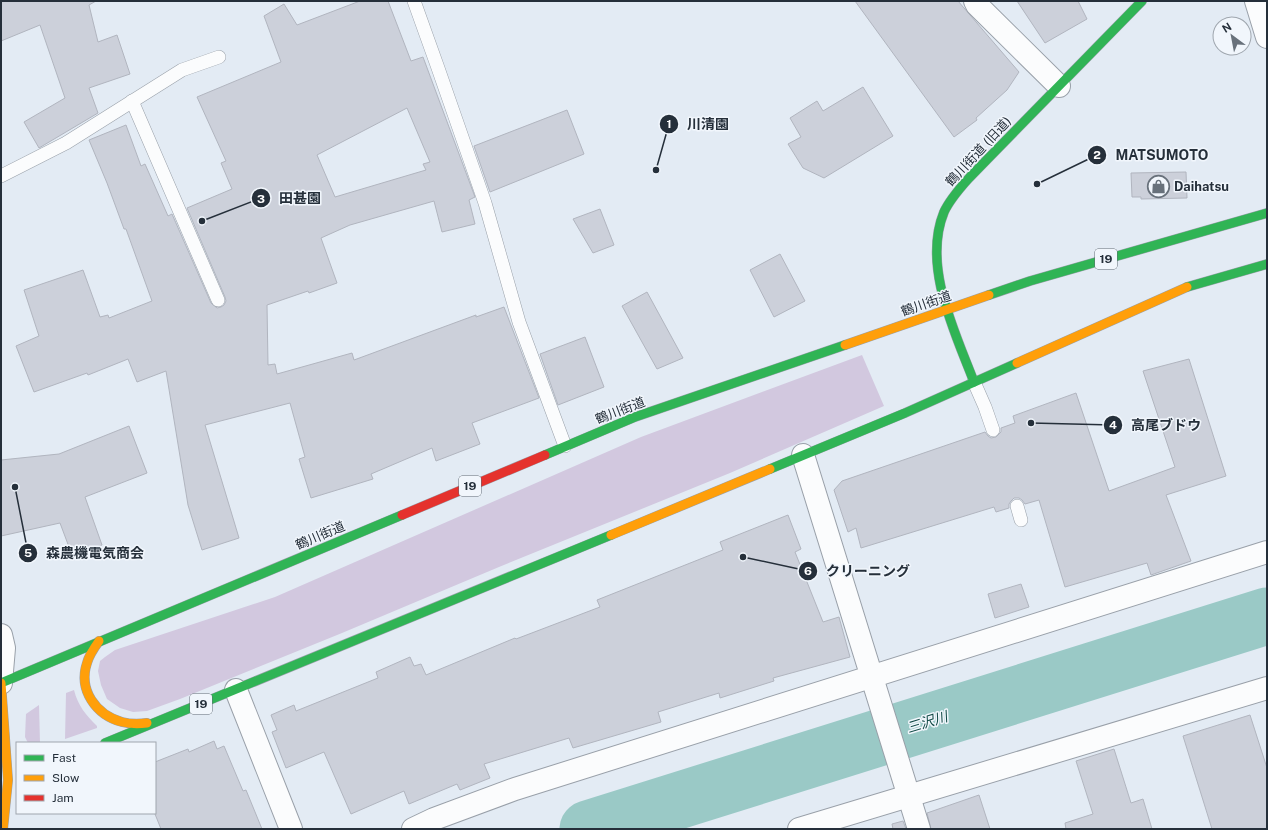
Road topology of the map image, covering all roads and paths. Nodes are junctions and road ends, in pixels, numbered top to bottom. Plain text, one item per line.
1 (414, 1) edge
2 (975, 1) edge
3 (1142, 1) edge
4 (1256, 1) edge
5 (1267, 37) edge
6 (219, 57) dead end
7 (1059, 86) junction
8 (132, 101) junction
9 (1, 176) edge
10 (1267, 213) edge
11 (1267, 264) edge
12 (218, 300) dead end
13 (947, 310) junction
14 (974, 382) junction
15 (993, 430) dead end
16 (565, 446) junction
17 (803, 455) junction
18 (1017, 506) dead end
19 (1021, 520) dead end
20 (1267, 552) edge
21 (1, 635) edge
22 (99, 641) junction
23 (872, 677) junction
24 (1, 683) edge
25 (1267, 688) edge
26 (236, 690) junction
27 (166, 719) junction
28 (108, 742) edge
29 (16, 777) edge
30 (4, 782) edge
31 (909, 795) junction
32 (3, 829) edge
33 (291, 829) edge
34 (413, 829) edge
35 (798, 829) edge
36 (919, 829) edge

1 - 16 lane
2 - 7 street
3 - 7 main road, 鶴川街道 (旧道)
4 - 5 street
6 - 8 lane
7 - 13 main road, 鶴川街道 (旧道)
8 - 9 lane
8 - 12 lane
10 - 13 main road, 鶴川街道 / 19
11 - 14 main road, 19
13 - 14 main road, 鶴川街道 (旧道)
13 - 16 main road, 鶴川街道 / 19
14 - 15 lane
14 - 17 main road, 19
16 - 22 main road, 鶴川街道 / 19
17 - 23 street
17 - 26 main road, 19
18 - 19 lane
20 - 23 street
21 - 24 street
22 - 24 main road, 鶴川街道 / 19
22 - 27 main road
23 - 31 street
23 - 34 street
24 - 30 main road
25 - 31 street
26 - 27 main road, 19
26 - 33 street
27 - 28 main road, 19
29 - 30 main road
30 - 32 main road
31 - 35 street
31 - 36 street

